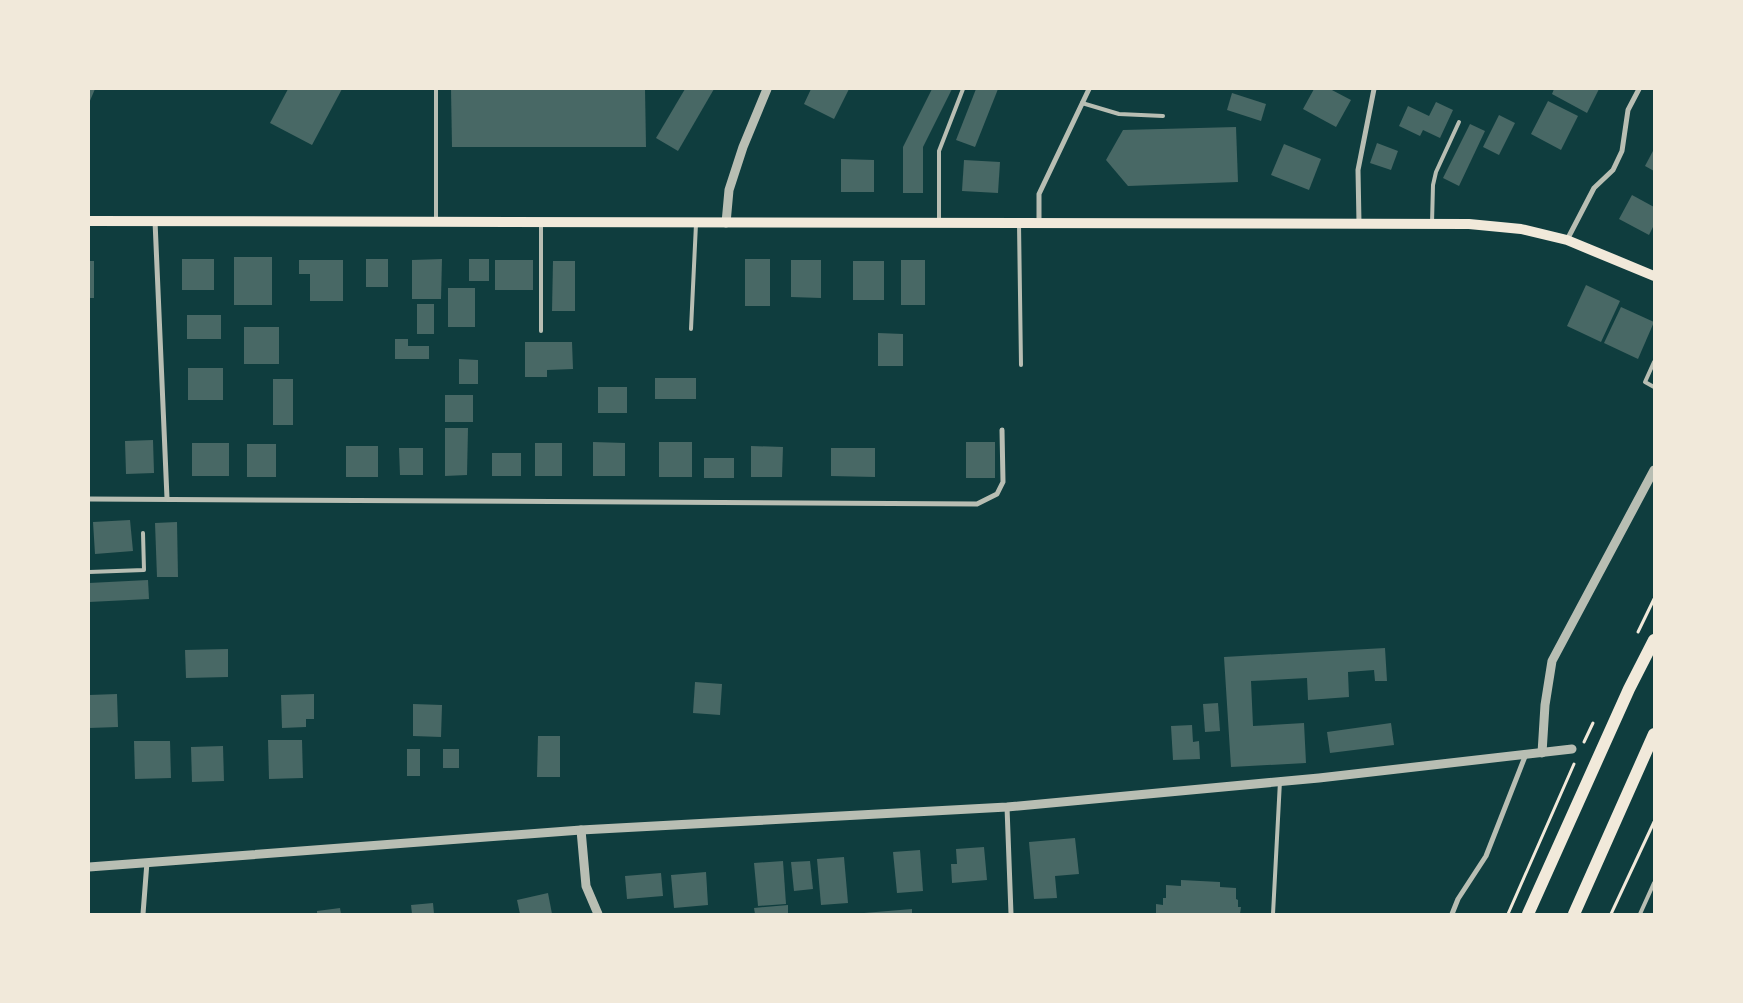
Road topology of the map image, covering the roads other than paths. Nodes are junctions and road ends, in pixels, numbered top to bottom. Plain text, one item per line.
1 (436, 89) edge
2 (767, 89) edge
3 (964, 89) edge
4 (1089, 89) edge
5 (1374, 89) edge
6 (1639, 89) edge
7 (1082, 103) junction
8 (1162, 116) dead end
9 (1459, 122) dead end
10 (89, 221) edge
11 (155, 221) junction
12 (436, 222) junction
13 (541, 222) junction
14 (696, 223) junction
15 (726, 223) junction
16 (1359, 223) junction
17 (1432, 223) junction
18 (939, 224) junction
19 (1019, 224) junction
20 (1039, 224) junction
21 (1566, 240) junction
22 (1654, 276) edge
23 (691, 329) dead end
24 (541, 331) dead end
25 (1654, 362) edge
26 (1022, 365) dead end
27 (1654, 387) edge
28 (1002, 430) dead end
29 (1654, 470) edge
30 (89, 498) edge
31 (167, 498) junction
32 (143, 533) dead end
33 (89, 572) edge
34 (1654, 640) edge
35 (1654, 734) edge
36 (1572, 749) dead end
37 (1542, 753) junction
38 (1526, 754) junction
39 (1280, 781) junction
40 (1007, 807) junction
41 (581, 830) junction
42 (147, 862) junction
43 (89, 867) edge
44 (1654, 883) edge
45 (143, 914) edge
46 (598, 914) edge
47 (1011, 914) edge
48 (1273, 914) edge
49 (1452, 914) edge
50 (1528, 914) edge
51 (1574, 914) edge
52 (1640, 914) edge

1 - 12 lane
2 - 15 street
3 - 18 lane
4 - 7 street
5 - 16 street
6 - 21 street
7 - 8 lane
7 - 20 street
9 - 17 lane
10 - 11 main road
11 - 12 main road
11 - 31 street
12 - 13 main road
13 - 14 main road
13 - 24 lane
14 - 15 main road
14 - 23 lane
15 - 18 main road
16 - 17 main road
16 - 20 main road
17 - 21 main road
18 - 19 main road
19 - 20 main road
19 - 26 lane
21 - 22 main road
25 - 27 lane
28 - 31 street
29 - 37 street
30 - 31 street
32 - 33 lane
34 - 50 main road
35 - 51 main road
36 - 37 street
37 - 38 street
38 - 39 street
38 - 49 street
39 - 40 street
39 - 48 lane
40 - 41 street
40 - 47 street
41 - 42 street
41 - 46 street
42 - 43 street
42 - 45 street
44 - 52 lane

